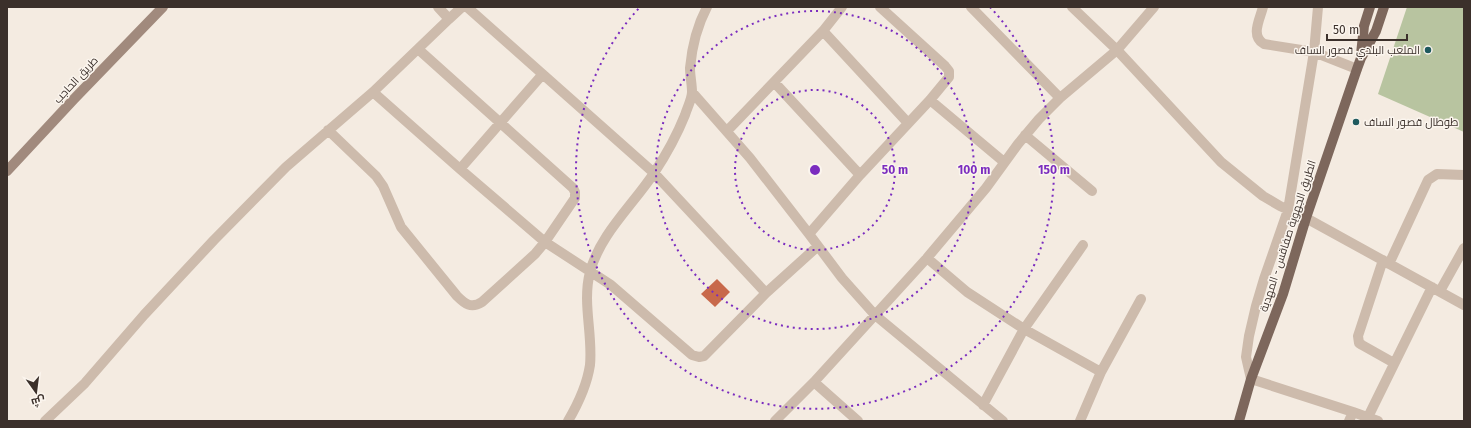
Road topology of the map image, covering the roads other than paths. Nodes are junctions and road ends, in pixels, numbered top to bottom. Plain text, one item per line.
1 (163, 7) edge
2 (438, 7) edge
3 (462, 7) edge
4 (467, 7) edge
5 (707, 7) edge
6 (842, 7) edge
7 (880, 7) edge
8 (971, 7) edge
9 (1072, 7) edge
10 (1154, 7) edge
11 (1263, 7) edge
12 (1318, 7) edge
13 (1370, 7) edge
14 (1384, 7) edge
15 (449, 19) junction
16 (823, 31) junction
17 (418, 49) junction
18 (1117, 50) junction
19 (1314, 52) junction
20 (1361, 58) junction
21 (1357, 69) junction
22 (542, 75) junction
23 (774, 82) junction
24 (373, 92) junction
25 (692, 92) junction
26 (1060, 98) junction
27 (930, 100) junction
28 (500, 123) junction
29 (908, 123) junction
30 (328, 130) junction
31 (727, 131) junction
32 (1025, 135) junction
33 (1004, 162) junction
34 (460, 169) junction
35 (7, 171) edge
36 (654, 173) junction
37 (860, 175) junction
38 (1464, 175) edge
39 (1092, 191) dead end
40 (1288, 210) junction
41 (1306, 218) junction
42 (809, 234) junction
43 (545, 242) junction
44 (1083, 245) dead end
45 (818, 246) junction
46 (1464, 248) edge
47 (927, 258) junction
48 (1386, 262) junction
49 (590, 272) junction
50 (1436, 289) junction
51 (766, 293) junction
52 (1141, 299) dead end
53 (1464, 304) edge
54 (875, 315) junction
55 (1024, 329) junction
56 (1394, 363) junction
57 (1101, 372) junction
58 (1251, 379) junction
59 (814, 382) junction
60 (983, 405) junction
61 (1351, 416) edge
62 (990, 417) edge
63 (1368, 417) junction
64 (45, 421) edge
65 (568, 421) edge
66 (775, 421) edge
67 (858, 421) edge
68 (1004, 421) edge
69 (1080, 421) edge
70 (1239, 421) edge
71 (1378, 421) edge

1 - 35 street, طريق الحاجب
2 - 15 street
3 - 15 street
4 - 22 street
5 - 25 street
6 - 16 street
7 - 27 street
8 - 26 street
9 - 18 street
10 - 18 street
11 - 19 street
12 - 19 street
13 - 20 main road, الطريق الجهوية صفاقس - المهدية
14 - 20 main road, الطريق الجهوية صفاقس - المهدية
15 - 17 street
16 - 23 street
16 - 29 street
17 - 24 street
17 - 28 street
18 - 26 street
18 - 40 street
19 - 21 street
19 - 40 street
20 - 21 main road, الطريق الجهوية صفاقس - المهدية
21 - 41 main road, الطريق الجهوية صفاقس - المهدية
22 - 28 street
22 - 36 street
23 - 31 street
23 - 37 street
24 - 30 street
24 - 34 street
25 - 31 street
25 - 36 street
26 - 32 street
27 - 29 street
27 - 33 street
28 - 34 street
28 - 43 street
29 - 37 street
30 - 43 street
30 - 64 street
31 - 42 street
32 - 33 street
32 - 39 street
33 - 47 street
34 - 43 street
36 - 49 street
36 - 51 street
37 - 42 street
38 - 48 street
40 - 41 street
40 - 58 street
41 - 48 street
41 - 58 main road, الطريق الجهوية صفاقس - المهدية
42 - 45 street
43 - 49 street
44 - 55 street
45 - 51 street
45 - 54 street
46 - 50 street
47 - 54 street
47 - 55 street
48 - 50 street
48 - 56 street
49 - 51 street
49 - 65 street
50 - 53 street
50 - 56 street
52 - 57 street
54 - 59 street
54 - 60 street
55 - 57 street
55 - 60 street
56 - 63 street
57 - 69 street
58 - 61 street
58 - 70 main road, الطريق الجهوية صفاقس - المهدية
59 - 66 street
59 - 67 street
60 - 62 street
61 - 63 street
62 - 68 street
63 - 71 street

